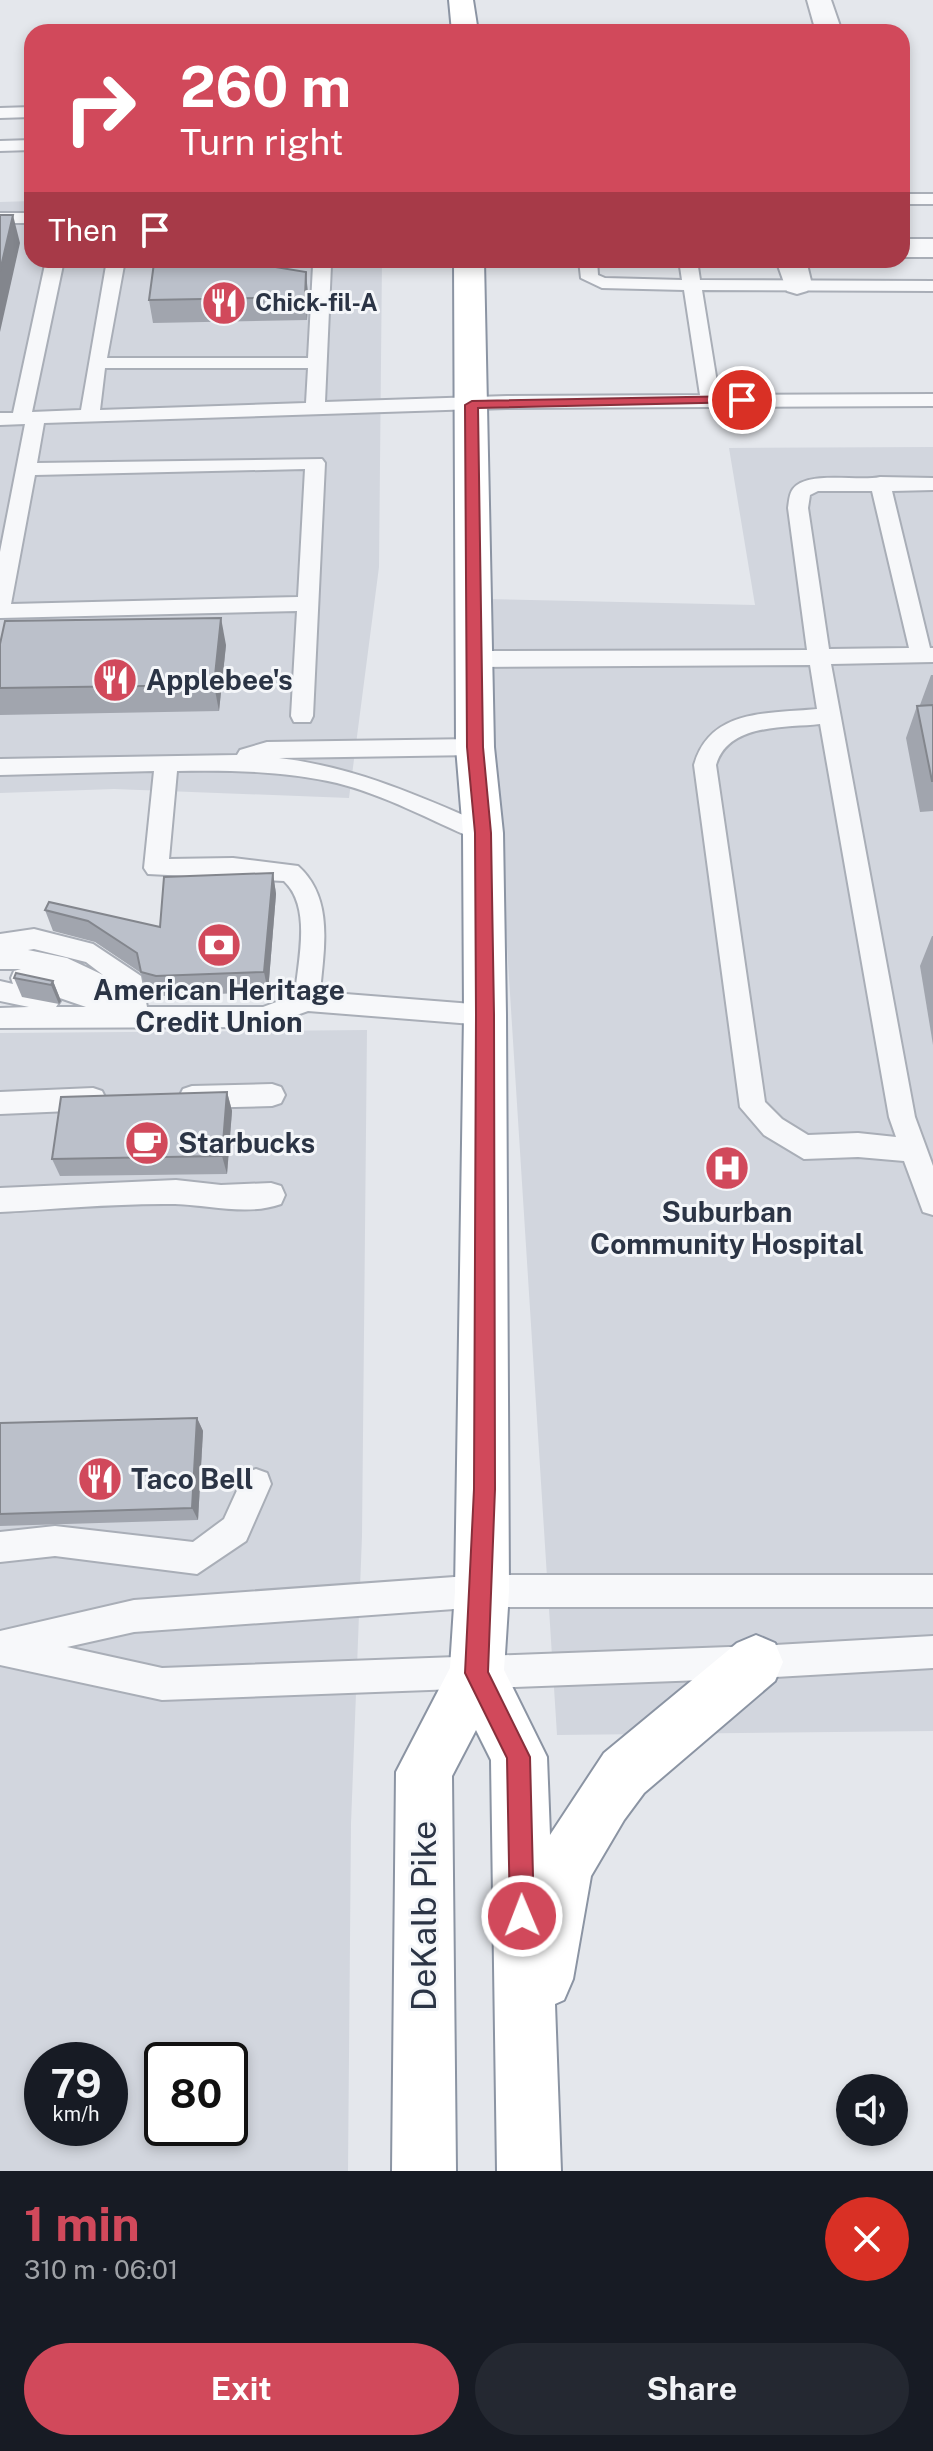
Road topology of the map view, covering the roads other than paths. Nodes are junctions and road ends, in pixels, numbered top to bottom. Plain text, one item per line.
1 (461, 0) edge
2 (819, 0) edge
3 (464, 24) edge
4 (826, 24) edge
5 (24, 112) edge
6 (0, 113) edge
7 (24, 145) edge
8 (0, 146) edge
9 (910, 199) edge
10 (933, 199) edge
11 (0, 218) edge
12 (24, 218) edge
13 (910, 248) edge
14 (933, 248) edge
15 (54, 268) edge
16 (115, 268) edge
17 (322, 268) edge
18 (469, 268) edge
19 (589, 268) edge
20 (689, 268) edge
21 (794, 273) edge
22 (692, 285) junction
23 (933, 286) edge
24 (97, 363) junction
25 (317, 363) junction
26 (710, 399) junction
27 (933, 400) edge
28 (472, 405) junction
29 (315, 408) junction
30 (90, 415) junction
31 (29, 417) junction
32 (0, 419) edge
33 (26, 469) junction
34 (880, 483) junction
35 (933, 484) edge
36 (307, 604) junction
37 (0, 608) edge
38 (927, 655) edge
39 (819, 657) junction
40 (474, 659) junction
41 (830, 715) junction
42 (302, 716) dead end
43 (475, 747) junction
44 (227, 763) junction
45 (166, 764) junction
46 (0, 767) edge
47 (483, 833) junction
48 (0, 944) edge
49 (0, 959) edge
50 (0, 974) edge
51 (0, 991) edge
52 (307, 1001) junction
53 (485, 1015) junction
54 (0, 1018) edge
55 (96, 1019) junction
56 (135, 1019) junction
57 (272, 1095) dead end
58 (161, 1097) edge
59 (117, 1098) edge
60 (0, 1103) edge
61 (913, 1150) junction
62 (271, 1195) dead end
63 (0, 1200) edge
64 (933, 1203) edge
65 (256, 1484) dead end
66 (0, 1547) edge
67 (482, 1591) junction
68 (933, 1591) edge
69 (0, 1648) edge
70 (933, 1652) edge
71 (756, 1662) junction
72 (477, 1673) junction
73 (525, 2076) junction
74 (424, 2171) edge
75 (529, 2171) edge

1 - 3 highway
2 - 4 street
5 - 6 lane
7 - 8 lane
9 - 10 lane
11 - 12 lane
13 - 14 street
15 - 31 lane
16 - 24 lane
17 - 25 lane
18 - 28 highway, DeKalb Pike
19 - 22 lane
20 - 22 lane
21 - 22 lane
21 - 23 lane
22 - 26 lane
24 - 25 lane
24 - 30 lane
25 - 29 lane
26 - 27 lane
26 - 28 lane
28 - 29 lane
28 - 40 highway, DeKalb Pike
29 - 30 lane
30 - 31 lane
31 - 32 lane
31 - 33 lane
33 - 36 lane
33 - 37 lane
34 - 35 lane
34 - 38 lane
34 - 39 lane
36 - 37 lane
36 - 42 lane
38 - 39 lane
39 - 40 lane
39 - 41 lane
40 - 43 highway, DeKalb Pike
41 - 61 lane
41 - 61 lane
43 - 44 lane
43 - 47 highway, DeKalb Pike
44 - 45 lane
44 - 47 lane
45 - 46 lane
45 - 52 lane
47 - 53 highway, DeKalb Pike
48 - 56 lane
49 - 56 lane
50 - 56 lane
51 - 55 lane
52 - 53 lane
52 - 56 lane
53 - 67 highway, DeKalb Pike
54 - 55 lane
55 - 56 lane
57 - 58 lane
59 - 60 lane
61 - 64 lane
62 - 63 lane
65 - 66 lane
67 - 68 lane
67 - 69 lane
67 - 72 highway, DeKalb Pike
69 - 72 lane
70 - 71 lane
71 - 72 lane
71 - 73 highway
72 - 73 highway
72 - 74 highway, DeKalb Pike
73 - 75 highway

